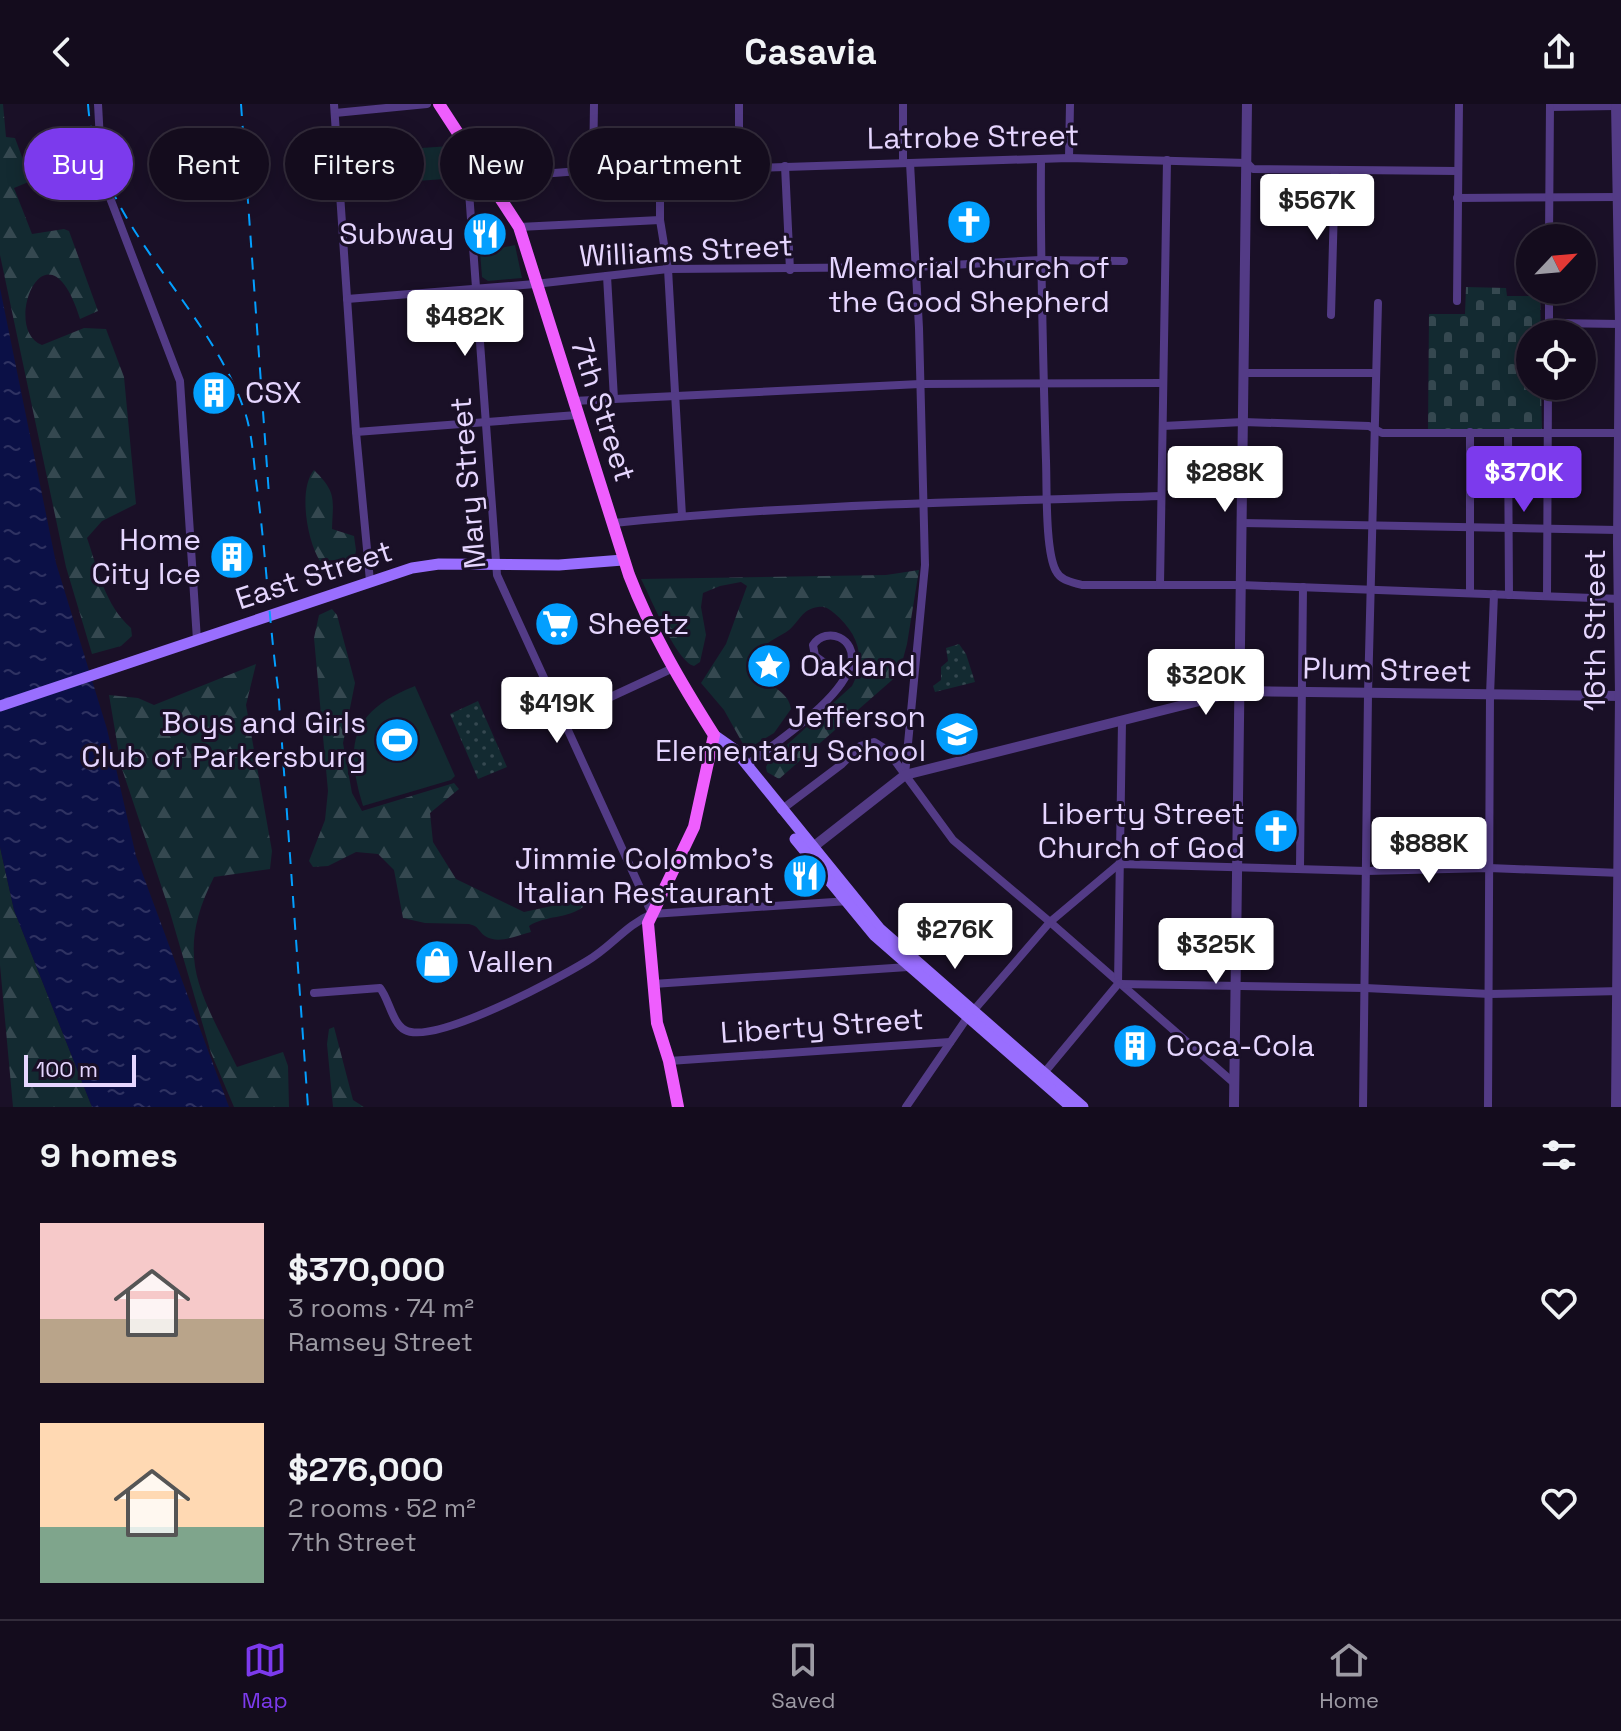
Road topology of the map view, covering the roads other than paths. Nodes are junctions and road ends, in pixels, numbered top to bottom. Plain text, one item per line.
1 (98, 104) edge
2 (427, 104) edge
3 (439, 104) edge
4 (594, 104) edge
5 (739, 104) edge
6 (903, 104) edge
7 (1070, 104) edge
8 (1247, 104) edge
9 (1459, 104) edge
10 (1550, 105) edge
11 (1616, 105) edge
12 (335, 109) edge
13 (454, 128) edge
14 (594, 128) edge
15 (739, 128) edge
16 (1069, 158) junction
17 (1041, 159) junction
18 (1167, 160) junction
19 (907, 163) junction
20 (1247, 163) junction
21 (770, 166) edge
22 (785, 166) junction
23 (1335, 170) junction
24 (1458, 171) junction
25 (1619, 197) edge
26 (1457, 198) junction
27 (1549, 199) junction
28 (470, 200) edge
29 (501, 200) edge
30 (660, 200) edge
31 (660, 220) junction
32 (1549, 224) edge
33 (519, 227) junction
34 (1040, 260) junction
35 (1124, 261) dead end
36 (916, 267) junction
37 (668, 269) junction
38 (790, 270) junction
39 (607, 276) junction
40 (535, 284) junction
41 (476, 289) junction
42 (347, 299) junction
43 (1457, 301) dead end
44 (1378, 303) dead end
45 (1331, 315) dead end
46 (1596, 324) edge
47 (1621, 324) edge
48 (1244, 373) junction
49 (1376, 373) junction
50 (1044, 383) junction
51 (1163, 383) junction
52 (920, 384) junction
53 (674, 396) junction
54 (614, 399) junction
55 (1548, 400) edge
56 (572, 401) junction
57 (577, 415) junction
58 (1243, 422) junction
59 (486, 423) junction
60 (1163, 426) junction
61 (1375, 429) junction
62 (356, 432) junction
63 (1470, 432) junction
64 (1508, 433) junction
65 (1620, 433) edge
66 (1548, 434) junction
67 (1161, 496) junction
68 (1047, 500) junction
69 (924, 503) junction
70 (682, 516) junction
71 (614, 523) junction
72 (1241, 523) junction
73 (1373, 525) junction
74 (1471, 528) junction
75 (1508, 529) junction
76 (1548, 529) junction
77 (1618, 530) junction
78 (1620, 543) edge
79 (623, 560) junction
80 (495, 564) junction
81 (370, 581) junction
82 (1160, 585) junction
83 (1241, 585) junction
84 (1303, 587) junction
85 (1371, 590) junction
86 (1470, 593) junction
87 (1494, 594) junction
88 (1509, 595) junction
89 (1547, 596) junction
90 (1620, 599) edge
91 (197, 640) junction
92 (671, 669) junction
93 (844, 677) junction
94 (1239, 691) junction
95 (1303, 693) junction
96 (1368, 694) junction
97 (1490, 695) junction
98 (1621, 696) edge
99 (0, 706) edge
100 (563, 719) junction
101 (1122, 721) junction
102 (714, 735) junction
103 (746, 766) junction
104 (905, 775) junction
105 (781, 810) junction
106 (809, 850) junction
107 (1119, 864) junction
108 (1237, 866) junction
109 (1300, 868) junction
110 (1489, 868) junction
111 (1366, 871) junction
112 (1619, 873) edge
113 (850, 901) junction
114 (652, 914) junction
115 (1050, 922) junction
116 (908, 967) junction
117 (653, 984) junction
118 (1118, 984) junction
119 (1233, 986) junction
120 (1365, 988) junction
121 (1620, 991) edge
122 (314, 993) dead end
123 (1490, 994) junction
124 (970, 1014) junction
125 (950, 1042) junction
126 (669, 1061) junction
127 (1044, 1073) junction
128 (1234, 1083) junction
129 (1618, 1089) edge
130 (678, 1107) edge
131 (906, 1107) edge
132 (1071, 1107) edge
133 (1083, 1107) edge
134 (1234, 1107) edge
135 (1363, 1107) edge
136 (1488, 1107) edge
137 (1616, 1107) edge

1 - 91 street
2 - 12 street
3 - 13 main road, 7th Street
4 - 14 street
5 - 15 street
6 - 19 street
7 - 16 street
8 - 20 street
9 - 24 street
10 - 11 street
10 - 27 street
11 - 25 street, 16th Street
12 - 42 street
16 - 17 street, Latrobe Street
16 - 18 street, Latrobe Street
17 - 19 street, Latrobe Street
17 - 34 street
18 - 20 street, Latrobe Street
18 - 51 street
19 - 22 street, Latrobe Street
19 - 36 street
20 - 23 street, Latrobe Street
20 - 48 street
21 - 22 street, Latrobe Street
22 - 38 street
23 - 24 street, Latrobe Street
23 - 45 street
24 - 26 street
25 - 27 street
25 - 47 street, 16th Street
26 - 27 street
26 - 43 street
27 - 32 street
28 - 41 street, Mary Street
29 - 33 main road, 7th Street
30 - 31 street
31 - 33 street
31 - 37 street
33 - 40 main road, 7th Street
34 - 35 street, Williams Street
34 - 36 street, Williams Street
34 - 50 street
36 - 38 street, Williams Street
36 - 52 street
37 - 38 street, Williams Street
37 - 39 street, Williams Street
37 - 53 street
39 - 40 street, Williams Street
39 - 54 street
40 - 41 street, Williams Street
40 - 56 main road, 7th Street
41 - 42 street, Williams Street
41 - 59 street, Mary Street
42 - 62 street
44 - 49 street
46 - 47 street
47 - 65 street, 16th Street
48 - 49 street
48 - 58 street
49 - 61 street
50 - 51 street
50 - 52 street
50 - 68 street
51 - 60 street
52 - 53 street
52 - 69 street
53 - 54 street
53 - 70 street
54 - 56 street
55 - 66 street
56 - 57 main road, 7th Street
57 - 59 street
57 - 71 main road, 7th Street
58 - 60 street
58 - 61 street
58 - 72 street
59 - 62 street
59 - 80 street, Mary Street
60 - 67 street
61 - 63 street
61 - 73 street
62 - 81 street
63 - 64 street
63 - 74 street
64 - 66 street
64 - 75 street
65 - 66 street
65 - 77 street, 16th Street
66 - 76 street
67 - 68 street
67 - 82 street
68 - 69 street
68 - 82 street
69 - 70 street
69 - 104 street
70 - 71 street
71 - 79 main road, 7th Street
72 - 73 street
72 - 83 street
73 - 74 street
73 - 85 street
74 - 75 street
74 - 86 street
75 - 76 street
75 - 88 street
76 - 77 street
76 - 89 street
77 - 78 street, 16th Street
78 - 90 street, 16th Street
79 - 80 main road, East Street
79 - 92 main road, 7th Street
80 - 81 main road, East Street
80 - 100 street, Mary Street
81 - 91 main road, East Street
82 - 83 street
83 - 84 street
83 - 94 street
84 - 85 street
84 - 95 street
85 - 86 street
85 - 96 street
86 - 87 street
87 - 88 street
87 - 97 street
88 - 89 street
89 - 90 street
90 - 98 street, 16th Street
91 - 99 main road, East Street
92 - 100 street
92 - 102 main road, 7th Street
93 - 93 street
93 - 103 street
94 - 95 street, Plum Street
94 - 101 street, Plum Street
94 - 108 street
95 - 96 street, Plum Street
95 - 109 street
96 - 97 street, Plum Street
96 - 111 street
97 - 98 street, Plum Street
97 - 110 street
98 - 112 street, 16th Street
100 - 114 street, Mary Street
101 - 104 street, Plum Street
101 - 107 street
102 - 103 main road, 7th Street
102 - 106 main road, 7th Street
102 - 114 main road
103 - 105 main road, 7th Street
104 - 105 street
104 - 106 street, Plum Street
104 - 115 street
105 - 106 main road, 7th Street
106 - 113 main road, 7th Street
107 - 108 street
107 - 115 street, Liberty Street
107 - 118 street
108 - 109 street
108 - 119 street
109 - 111 street
110 - 111 street
110 - 112 street
110 - 123 street
111 - 120 street
112 - 121 street, 16th Street
113 - 114 street
113 - 116 main road, 7th Street
113 - 124 main road, 7th Street
114 - 117 main road
114 - 122 street
115 - 118 street
115 - 124 street, Liberty Street
116 - 117 street
116 - 124 main road, 7th Street
117 - 126 main road
118 - 119 street
118 - 127 street
118 - 128 street
119 - 120 street
119 - 128 street
120 - 123 street
120 - 135 street
121 - 123 street
121 - 129 street, 16th Street
123 - 136 street
124 - 125 street, Liberty Street
124 - 127 main road, 7th Street
124 - 132 main road, 7th Street
125 - 126 street, Liberty Street
125 - 131 street
126 - 130 main road
127 - 133 main road, 7th Street
128 - 134 street
129 - 137 street, 16th Street

